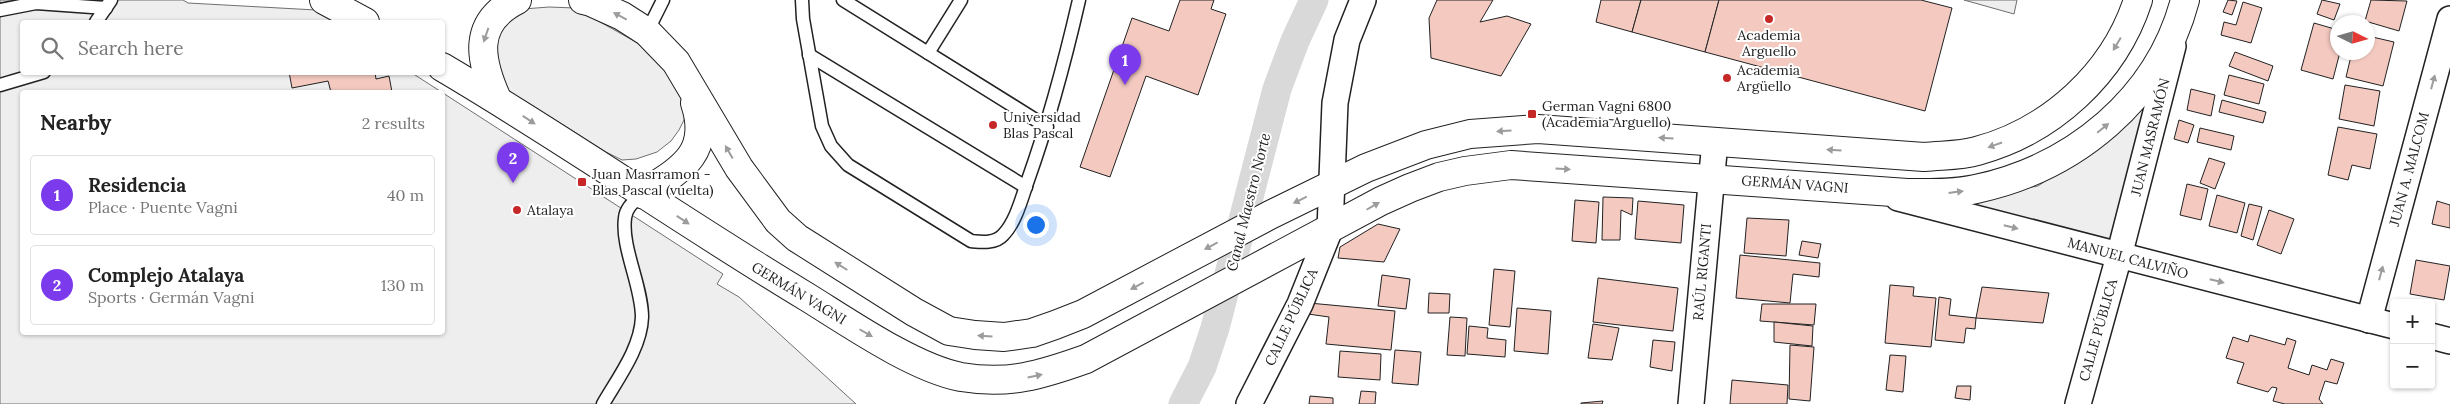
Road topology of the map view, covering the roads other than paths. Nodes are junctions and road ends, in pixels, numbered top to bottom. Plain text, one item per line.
1 (324, 0) edge
2 (517, 0) edge
3 (583, 0) edge
4 (663, 0) edge
5 (802, 0) edge
6 (843, 0) edge
7 (961, 0) edge
8 (1079, 0) edge
9 (1363, 0) edge
10 (2138, 0) edge
11 (108, 4) edge
12 (2183, 9) edge
13 (0, 10) edge
14 (2450, 19) edge
15 (97, 20) edge
16 (361, 20) edge
17 (647, 32) junction
18 (928, 53) junction
19 (809, 55) junction
20 (445, 69) edge
21 (34, 75) edge
22 (0, 85) edge
23 (690, 86) junction
24 (497, 99) junction
25 (1047, 128) junction
26 (1715, 141) junction
27 (1710, 178) junction
28 (1331, 185) junction
29 (1026, 187) junction
30 (1862, 189) junction
31 (642, 194) junction
32 (1330, 229) junction
33 (2119, 256) junction
34 (2368, 320) junction
35 (2390, 325) edge
36 (2435, 337) edge
37 (2450, 341) edge
38 (603, 404) edge
39 (1249, 404) edge
40 (1691, 404) edge
41 (2078, 404) edge

1 - 16 main road
2 -> 24 main road
17 -> 3 main road
4 - 17 lane
5 - 19 lane
6 - 18 lane
7 - 18 lane
8 - 25 lane
9 - 28 street
10 -> 26 main road
11 - 13 lane
11 - 15 lane
30 -> 12 main road, GERMÁN VAGNI
12 - 33 street, JUAN MASRAMÓN
34 -> 14 street, JUAN A. MALCOM
17 - 23 main road
18 - 25 lane
19 - 29 lane
19 - 29 lane
20 - 24 main road, GERMÁN VAGNI
21 - 22 lane
28 -> 23 main road
23 - 31 main road
24 -> 31 main road, GERMÁN VAGNI
25 - 29 lane
26 - 27 street, RAÚL RIGANTI
26 -> 28 main road
27 - 30 main road, GERMÁN VAGNI
32 -> 27 main road, GERMÁN VAGNI
27 - 40 street, RAÚL RIGANTI
28 - 32 street
30 -> 33 street, MANUEL CALVIÑO
31 -> 32 main road, GERMÁN VAGNI
31 - 38 lane
32 - 39 street, CALLE PÚBLICA
33 -> 34 street, MANUEL CALVIÑO
33 - 41 street, CALLE PÚBLICA
34 - 35 street, MANUEL CALVIÑO
36 - 37 street

